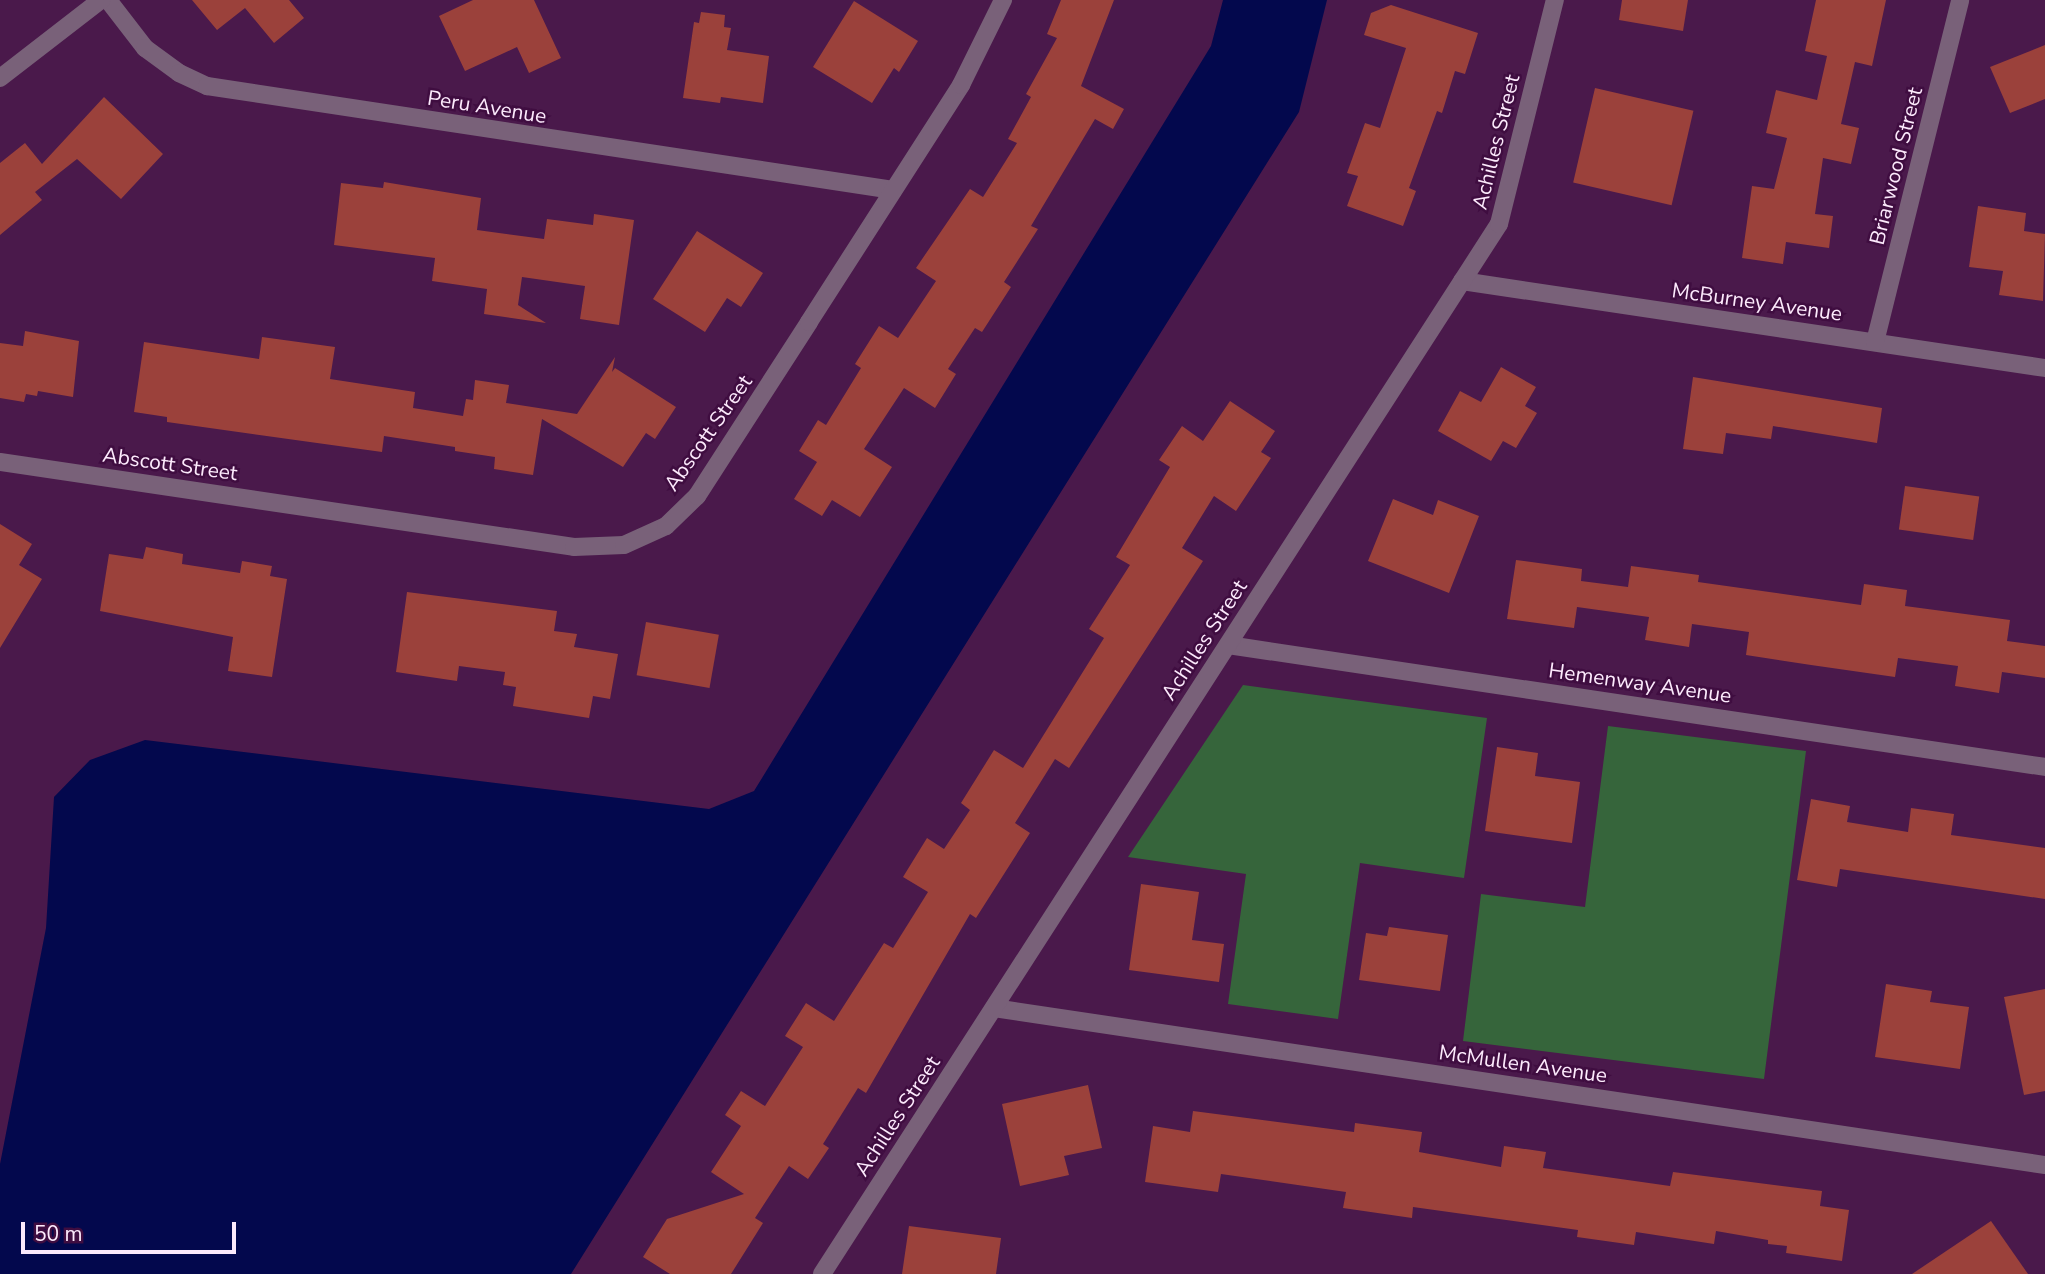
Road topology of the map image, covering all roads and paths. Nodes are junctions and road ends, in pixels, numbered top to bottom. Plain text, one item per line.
1 (101, 0) edge
2 (108, 0) edge
3 (1003, 0) edge
4 (1555, 0) edge
5 (1960, 0) edge
6 (0, 78) edge
7 (893, 190) junction
8 (1462, 281) junction
9 (1875, 342) junction
10 (2045, 368) edge
11 (0, 462) edge
12 (1228, 645) junction
13 (2045, 767) edge
14 (994, 1008) junction
15 (2045, 1165) edge
16 (822, 1274) edge

1 - 6 street
2 - 7 street, Peru Avenue
3 - 7 street, Abscott Street
4 - 8 street, Achilles Street
5 - 9 street, Briarwood Street
7 - 11 street, Abscott Street
8 - 9 street, McBurney Avenue
8 - 12 street, Achilles Street
9 - 10 street, McBurney Avenue
12 - 13 street, Hemenway Avenue
12 - 14 street, Achilles Street
14 - 15 street, McMullen Avenue
14 - 16 street, Achilles Street

